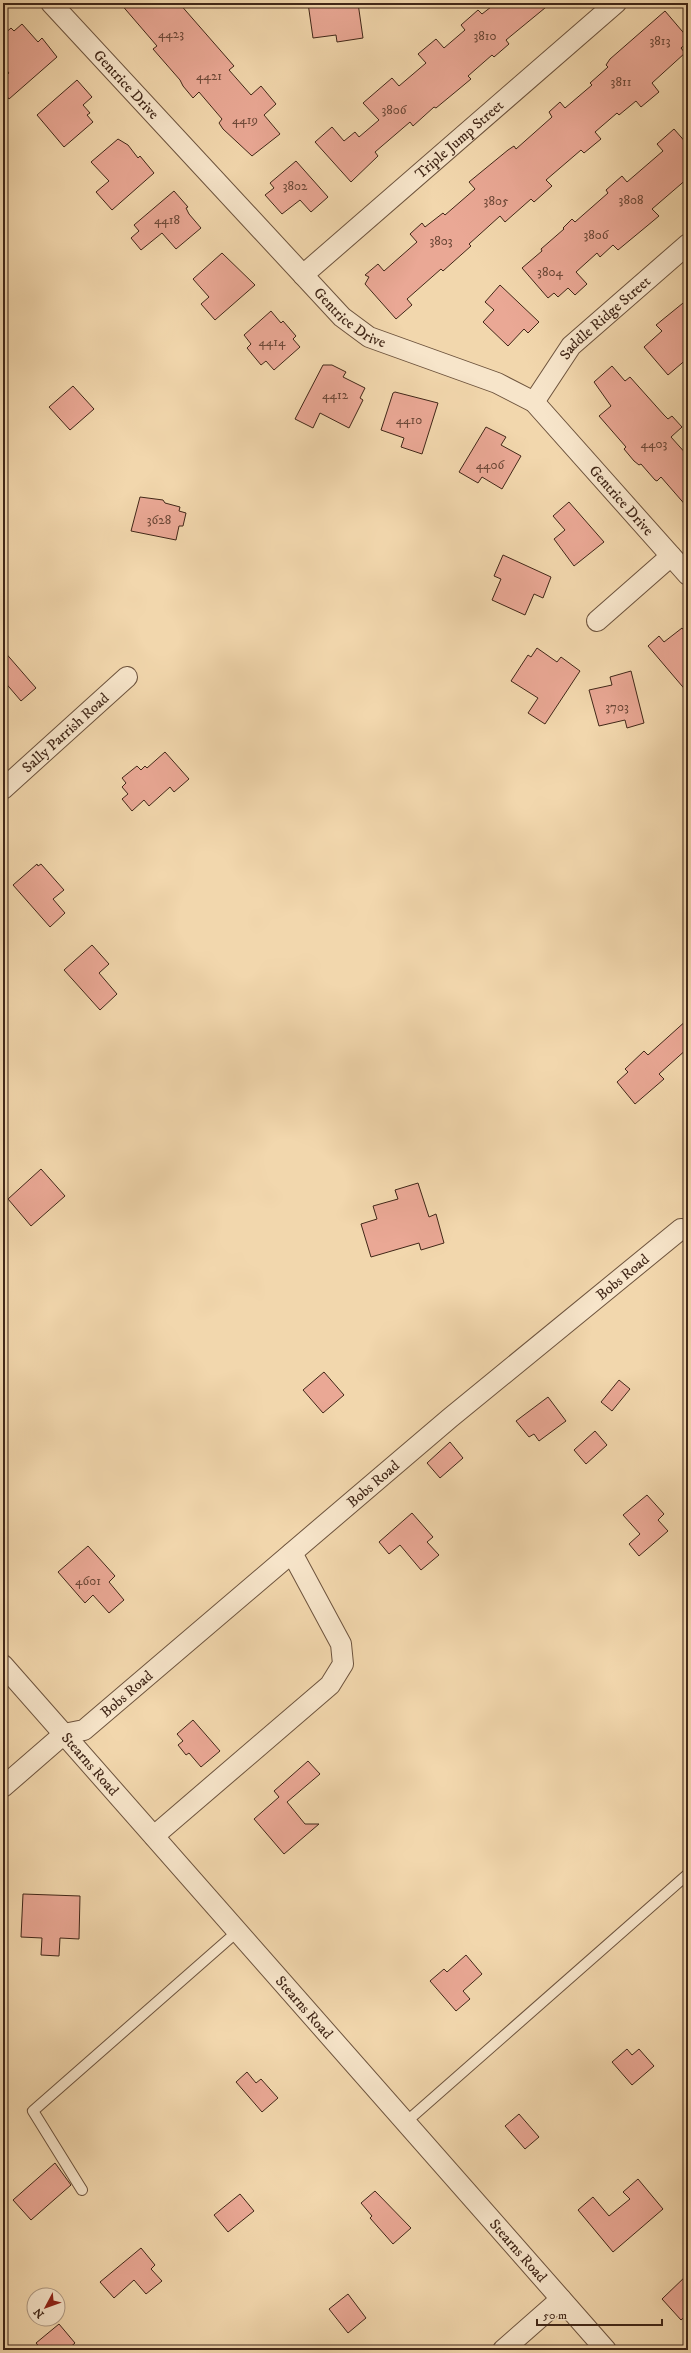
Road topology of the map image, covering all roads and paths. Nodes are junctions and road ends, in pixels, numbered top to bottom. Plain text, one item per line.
1 (51, 3) edge
2 (616, 3) edge
3 (688, 244) edge
4 (303, 275) junction
5 (534, 402) junction
6 (671, 556) junction
7 (688, 575) edge
8 (597, 621) dead end
9 (127, 677) dead end
10 (3, 789) edge
11 (681, 1228) dead end
12 (292, 1553) junction
13 (3, 1665) edge
14 (64, 1734) junction
15 (3, 1787) edge
16 (154, 1836) junction
17 (688, 1874) edge
18 (238, 1931) junction
19 (406, 2122) junction
20 (82, 2190) dead end
21 (561, 2299) junction
22 (503, 2350) edge
23 (606, 2350) edge

1 - 4 street, Gentrice Drive
2 - 4 street, Triple Jump Street
3 - 5 street, Saddle Ridge Street
4 - 5 street, Gentrice Drive
5 - 6 street, Gentrice Drive
6 - 7 street, Gentrice Drive
6 - 8 street
9 - 10 street, Sally Parrish Road
11 - 12 street, Bobs Road
12 - 14 street, Bobs Road
12 - 16 street
13 - 14 street, Stearns Road
14 - 15 street
14 - 16 street, Stearns Road
16 - 18 street, Stearns Road
17 - 19 lane
18 - 19 street, Stearns Road
18 - 20 lane
19 - 21 street, Stearns Road
21 - 22 street
21 - 23 street, Stearns Road

